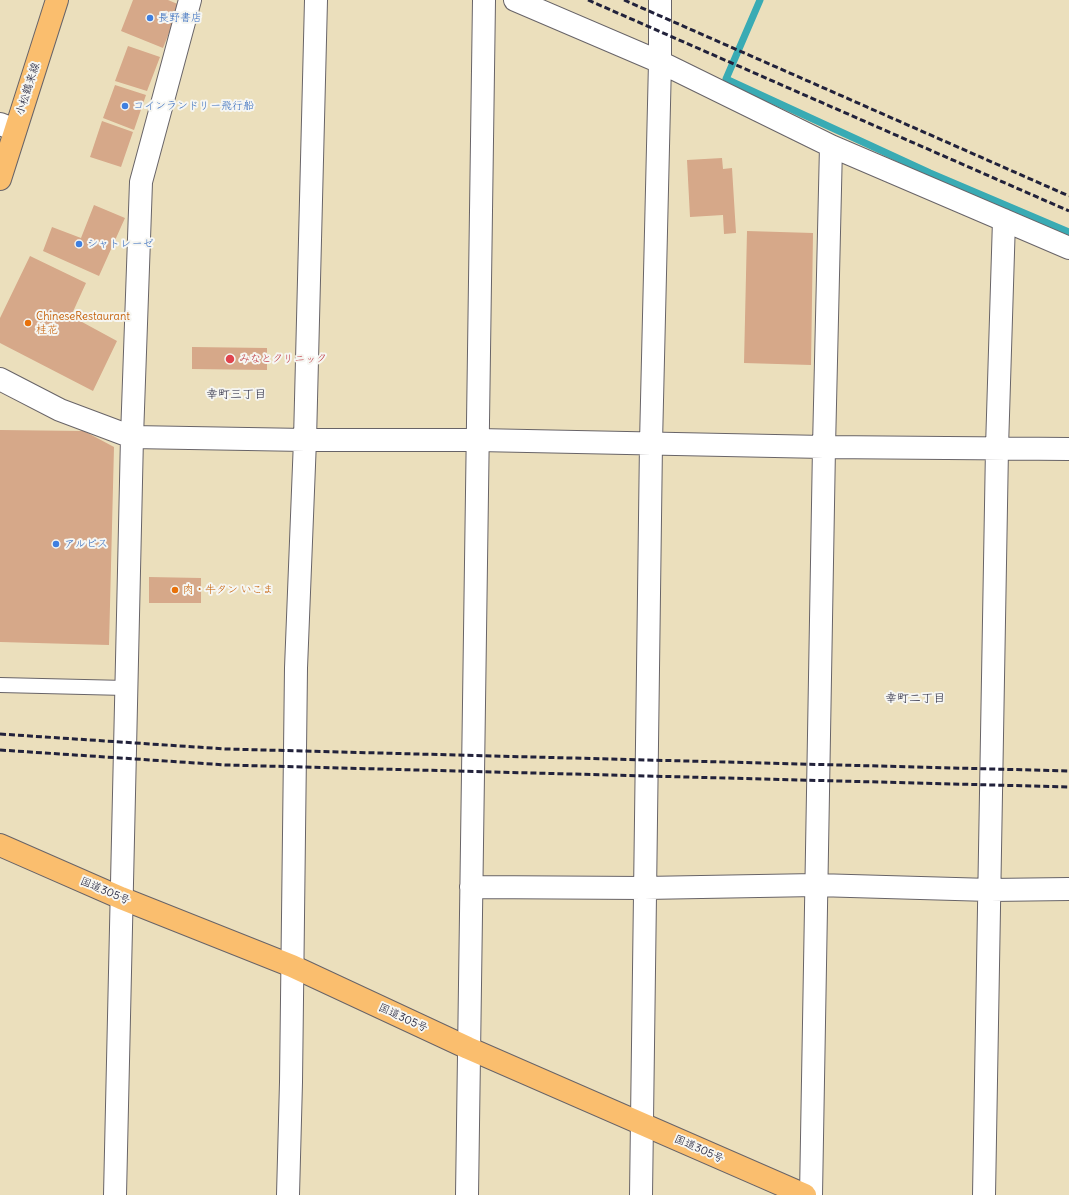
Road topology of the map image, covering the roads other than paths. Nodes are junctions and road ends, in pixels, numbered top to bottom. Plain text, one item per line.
1 (57, 0) edge
2 (190, 0) edge
3 (316, 0) edge
4 (484, 0) edge
5 (515, 0) edge
6 (660, 0) edge
7 (660, 62) junction
8 (7, 127) edge
9 (831, 146) junction
10 (0, 179) edge
11 (1004, 220) junction
12 (1069, 248) edge
13 (0, 379) edge
14 (132, 437) junction
15 (305, 440) junction
16 (478, 440) junction
17 (651, 443) junction
18 (824, 447) junction
19 (997, 448) junction
20 (1069, 449) edge
21 (0, 685) edge
22 (126, 688) junction
23 (0, 845) edge
24 (816, 885) junction
25 (471, 887) junction
26 (644, 888) junction
27 (1069, 889) edge
28 (990, 890) junction
29 (121, 898) junction
30 (292, 966) junction
31 (468, 1048) junction
32 (641, 1124) junction
33 (115, 1195) edge
34 (288, 1195) edge
35 (467, 1195) edge
36 (641, 1195) edge
37 (805, 1195) edge
38 (811, 1195) edge
39 (984, 1195) edge

1 - 8 main road, 小松鶴来線
2 - 14 street
3 - 15 street
4 - 16 street
5 - 7 street
6 - 7 street
7 - 9 street
7 - 17 street
8 - 10 main road, 小松鶴来線
9 - 11 street
9 - 18 street
11 - 12 street
11 - 19 street
13 - 14 street
14 - 15 street
14 - 22 street
15 - 16 street
15 - 30 street
16 - 17 street
16 - 25 street
17 - 18 street
17 - 26 street
18 - 19 street
18 - 24 street
19 - 20 street
19 - 28 street
21 - 22 lane
22 - 29 street
23 - 29 main road, 国道305号
24 - 26 street
24 - 28 street
24 - 38 street
25 - 26 street
25 - 31 street
26 - 32 street
27 - 28 street
28 - 39 street
29 - 30 main road, 国道305号
29 - 33 street
30 - 31 main road, 国道305号
30 - 34 street
31 - 32 main road, 国道305号
31 - 35 street
32 - 36 street
32 - 37 main road, 国道305号

